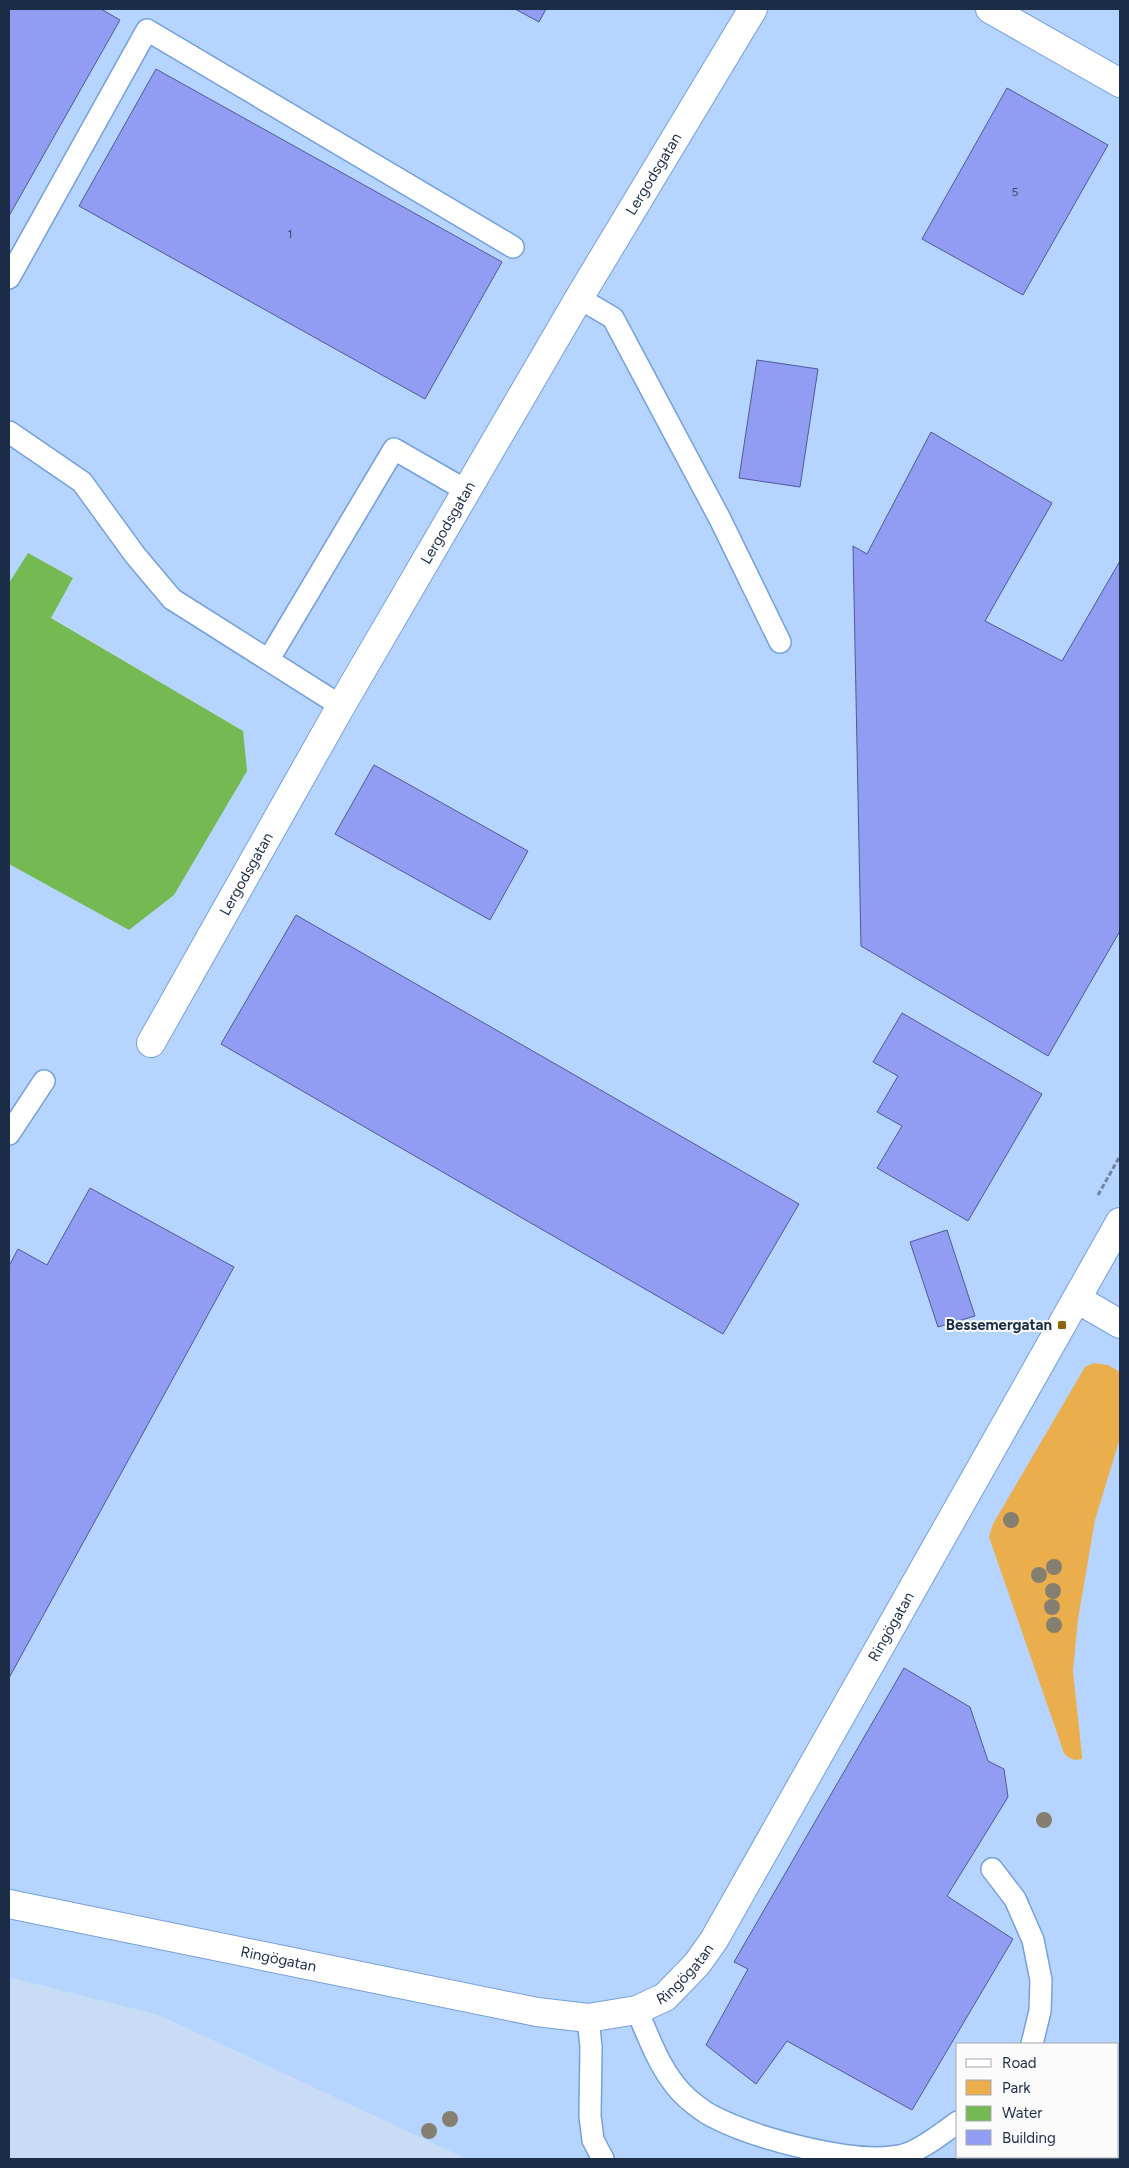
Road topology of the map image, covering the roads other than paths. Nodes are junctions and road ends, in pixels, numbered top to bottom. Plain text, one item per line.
1 (753, 9) edge
2 (990, 9) edge
3 (1120, 84) edge
4 (513, 247) dead end
5 (9, 278) edge
6 (579, 298) junction
7 (9, 432) edge
8 (467, 491) junction
9 (780, 642) dead end
10 (269, 659) junction
11 (341, 706) junction
12 (151, 1043) dead end
13 (44, 1081) dead end
14 (9, 1134) edge
15 (1120, 1222) edge
16 (1077, 1299) junction
17 (1120, 1324) edge
18 (992, 1869) dead end
19 (9, 1904) edge
20 (637, 2010) junction
21 (588, 2018) junction
22 (1032, 2043) edge
23 (956, 2123) edge
24 (604, 2159) edge

1 - 6 street, Lergodsgatan
2 - 3 street
4 - 5 lane
6 - 8 street, Lergodsgatan
6 - 9 lane
7 - 10 lane
8 - 10 lane
8 - 11 street, Lergodsgatan
10 - 11 lane
11 - 12 street, Lergodsgatan
13 - 14 lane
15 - 16 street, Ringögatan
16 - 17 street
16 - 20 street, Ringögatan
18 - 22 lane
19 - 21 street, Ringögatan
20 - 21 street, Ringögatan
20 - 23 lane, Ringögatan
21 - 24 lane

